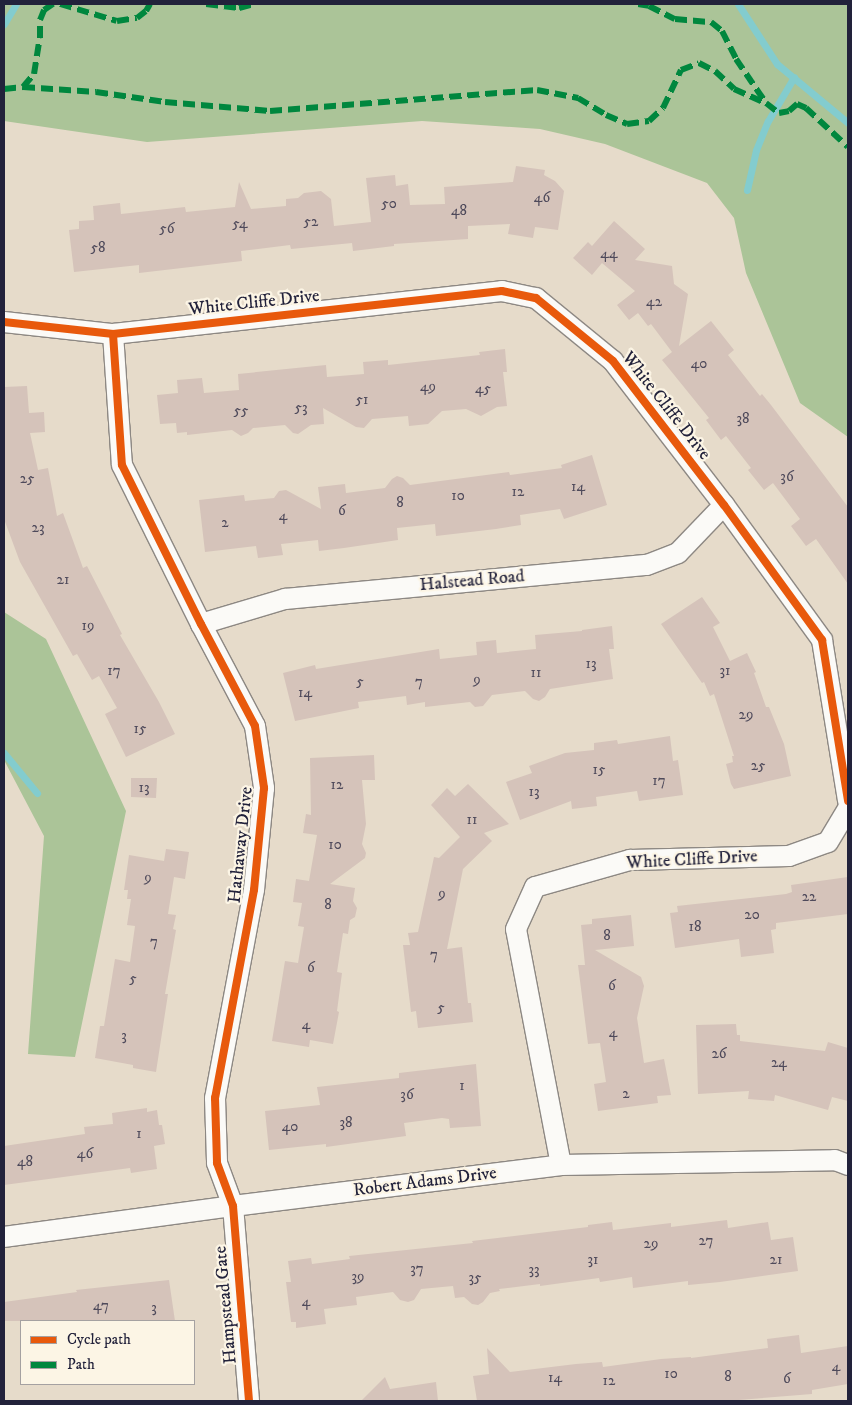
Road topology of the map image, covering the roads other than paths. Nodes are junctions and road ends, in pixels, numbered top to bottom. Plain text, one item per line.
1 (4, 322) edge
2 (113, 334) junction
3 (724, 505) junction
4 (200, 624) junction
5 (848, 802) edge
6 (848, 809) edge
7 (561, 1165) junction
8 (848, 1165) edge
9 (233, 1206) junction
10 (4, 1237) edge
11 (249, 1401) edge

1 - 2 street, White Cliffe Drive
2 - 3 street, White Cliffe Drive
2 - 4 street, Hathaway Drive
3 - 4 street, Halstead Road
3 - 5 street, White Cliffe Drive
4 - 9 street, Hathaway Drive
6 - 7 street, White Cliffe Drive
7 - 8 street, Robert Adams Drive
7 - 9 street, Robert Adams Drive
9 - 10 street, Robert Adams Drive
9 - 11 street, Hampstead Gate

